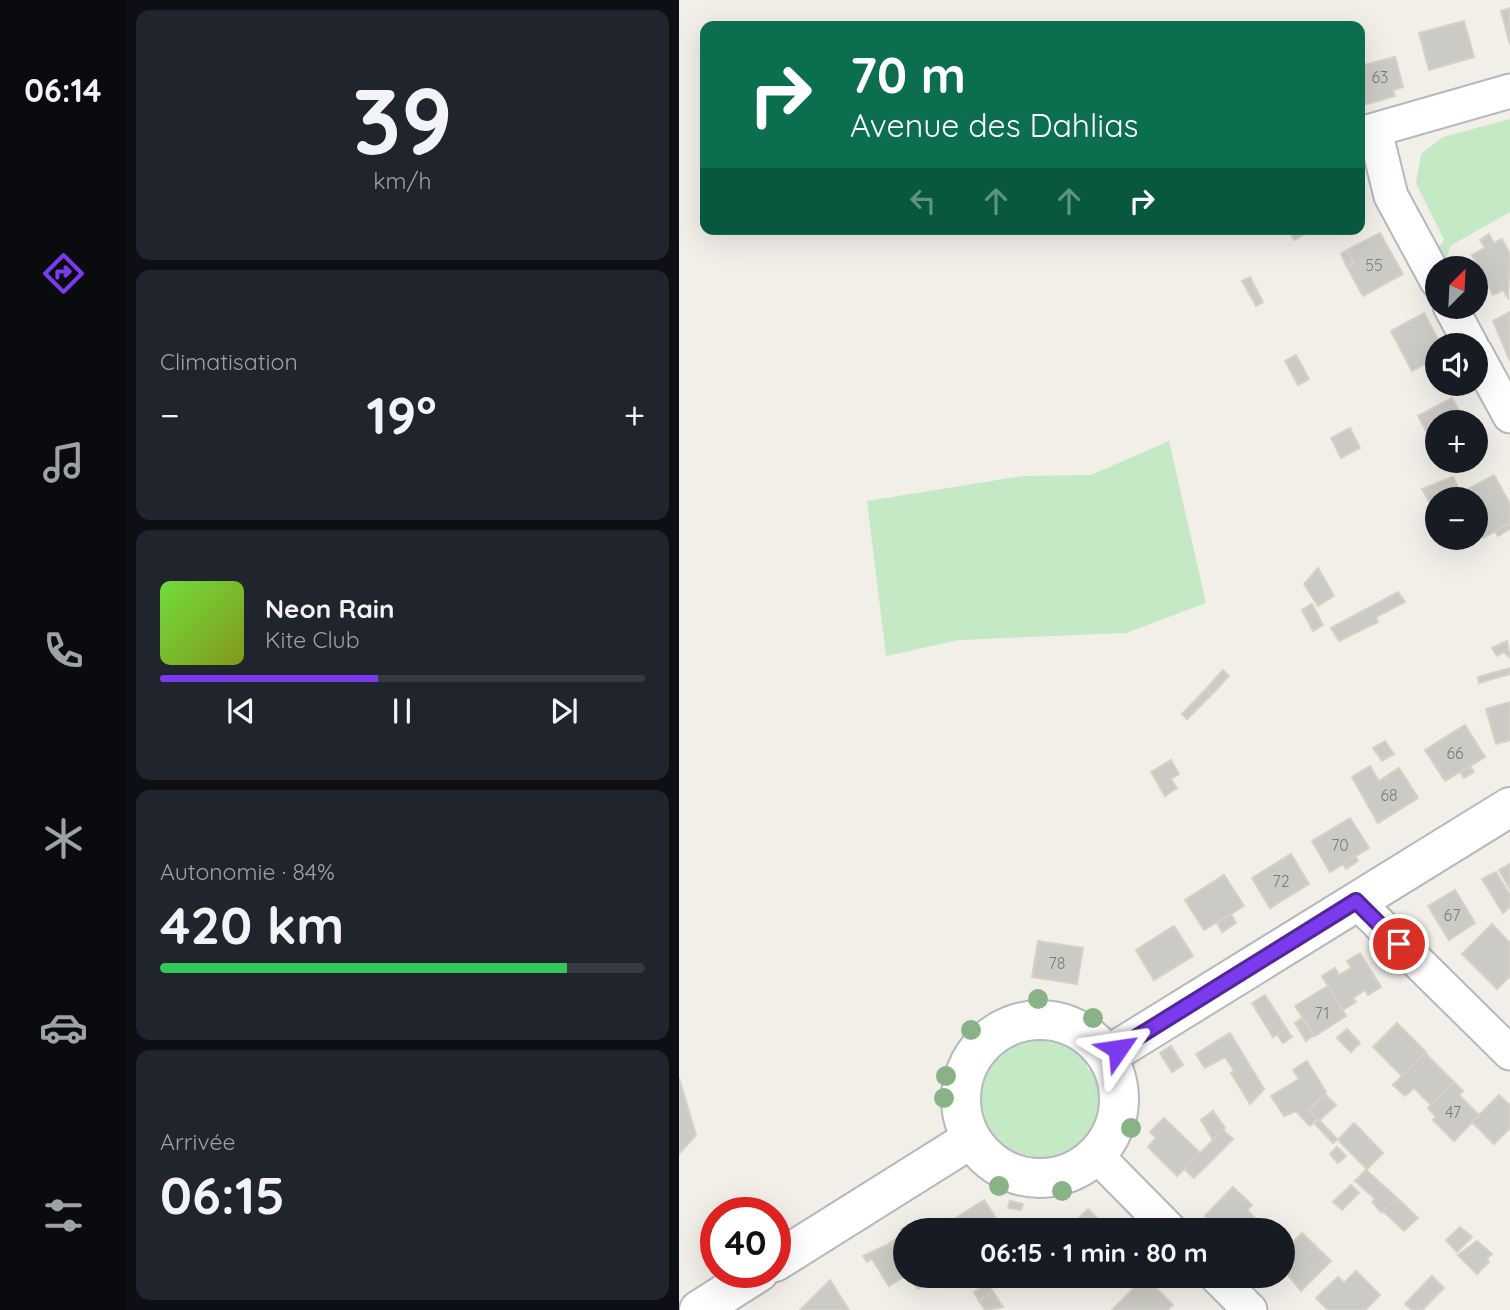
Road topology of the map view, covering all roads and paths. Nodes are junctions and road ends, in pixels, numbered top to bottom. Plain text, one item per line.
1 (1510, 91) edge
2 (1367, 132) edge
3 (1425, 259) edge
4 (1488, 376) edge
5 (1510, 416) edge
6 (1510, 807) edge
7 (1356, 901) junction
8 (1510, 1053) edge
9 (1107, 1056) junction
10 (971, 1139) junction
11 (1096, 1155) junction
12 (1158, 1218) edge
13 (791, 1252) edge
14 (741, 1288) edge
15 (1228, 1288) edge
16 (722, 1305) edge
17 (1250, 1310) edge

1 - 2 street
2 - 3 street
4 - 5 street
6 - 7 street
7 - 8 street
7 - 9 street
9 - 10 street
9 - 11 street
10 - 11 street
10 - 13 street
11 - 12 street
14 - 16 street
15 - 17 street

